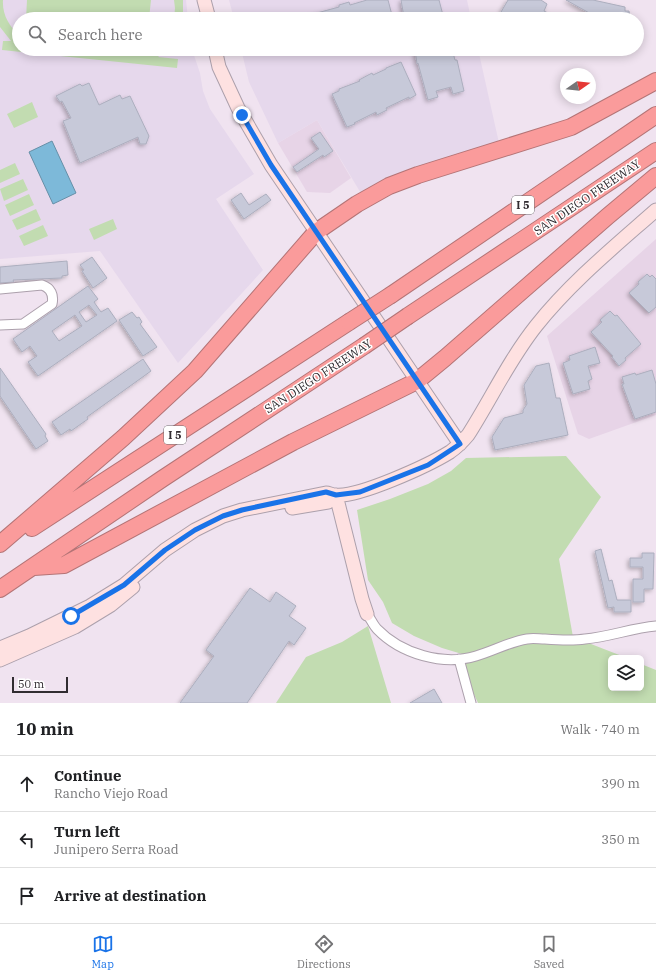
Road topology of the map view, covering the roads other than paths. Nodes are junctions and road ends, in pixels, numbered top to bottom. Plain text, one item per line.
1 (204, 0) edge
2 (207, 12) edge
3 (217, 56) edge
4 (656, 81) edge
5 (656, 115) edge
6 (656, 151) edge
7 (656, 176) edge
8 (656, 210) edge
9 (316, 232) junction
10 (0, 289) edge
11 (0, 325) edge
12 (417, 381) junction
13 (460, 444) junction
14 (336, 495) junction
15 (0, 544) edge
16 (0, 549) edge
17 (34, 567) junction
18 (0, 589) edge
19 (108, 601) junction
20 (368, 614) joint
21 (656, 626) edge
22 (0, 648) edge
23 (459, 659) junction
24 (0, 660) edge
25 (471, 703) edge

1 - 2 main road
3 - 9 main road
4 - 9 highway
5 - 16 highway, I 5, bridge
6 - 17 highway, SAN DIEGO FREEWAY / I 5, bridge
7 - 12 highway
8 - 13 main road
9 - 12 main road
9 - 15 highway
10 - 11 street
12 - 13 main road
12 - 17 highway
13 - 14 main road
14 - 19 main road
14 - 20 main road
17 - 18 highway, SAN DIEGO FREEWAY / I 5
19 - 22 main road
19 - 24 main road
20 - 23 street
21 - 23 street
23 - 25 street

